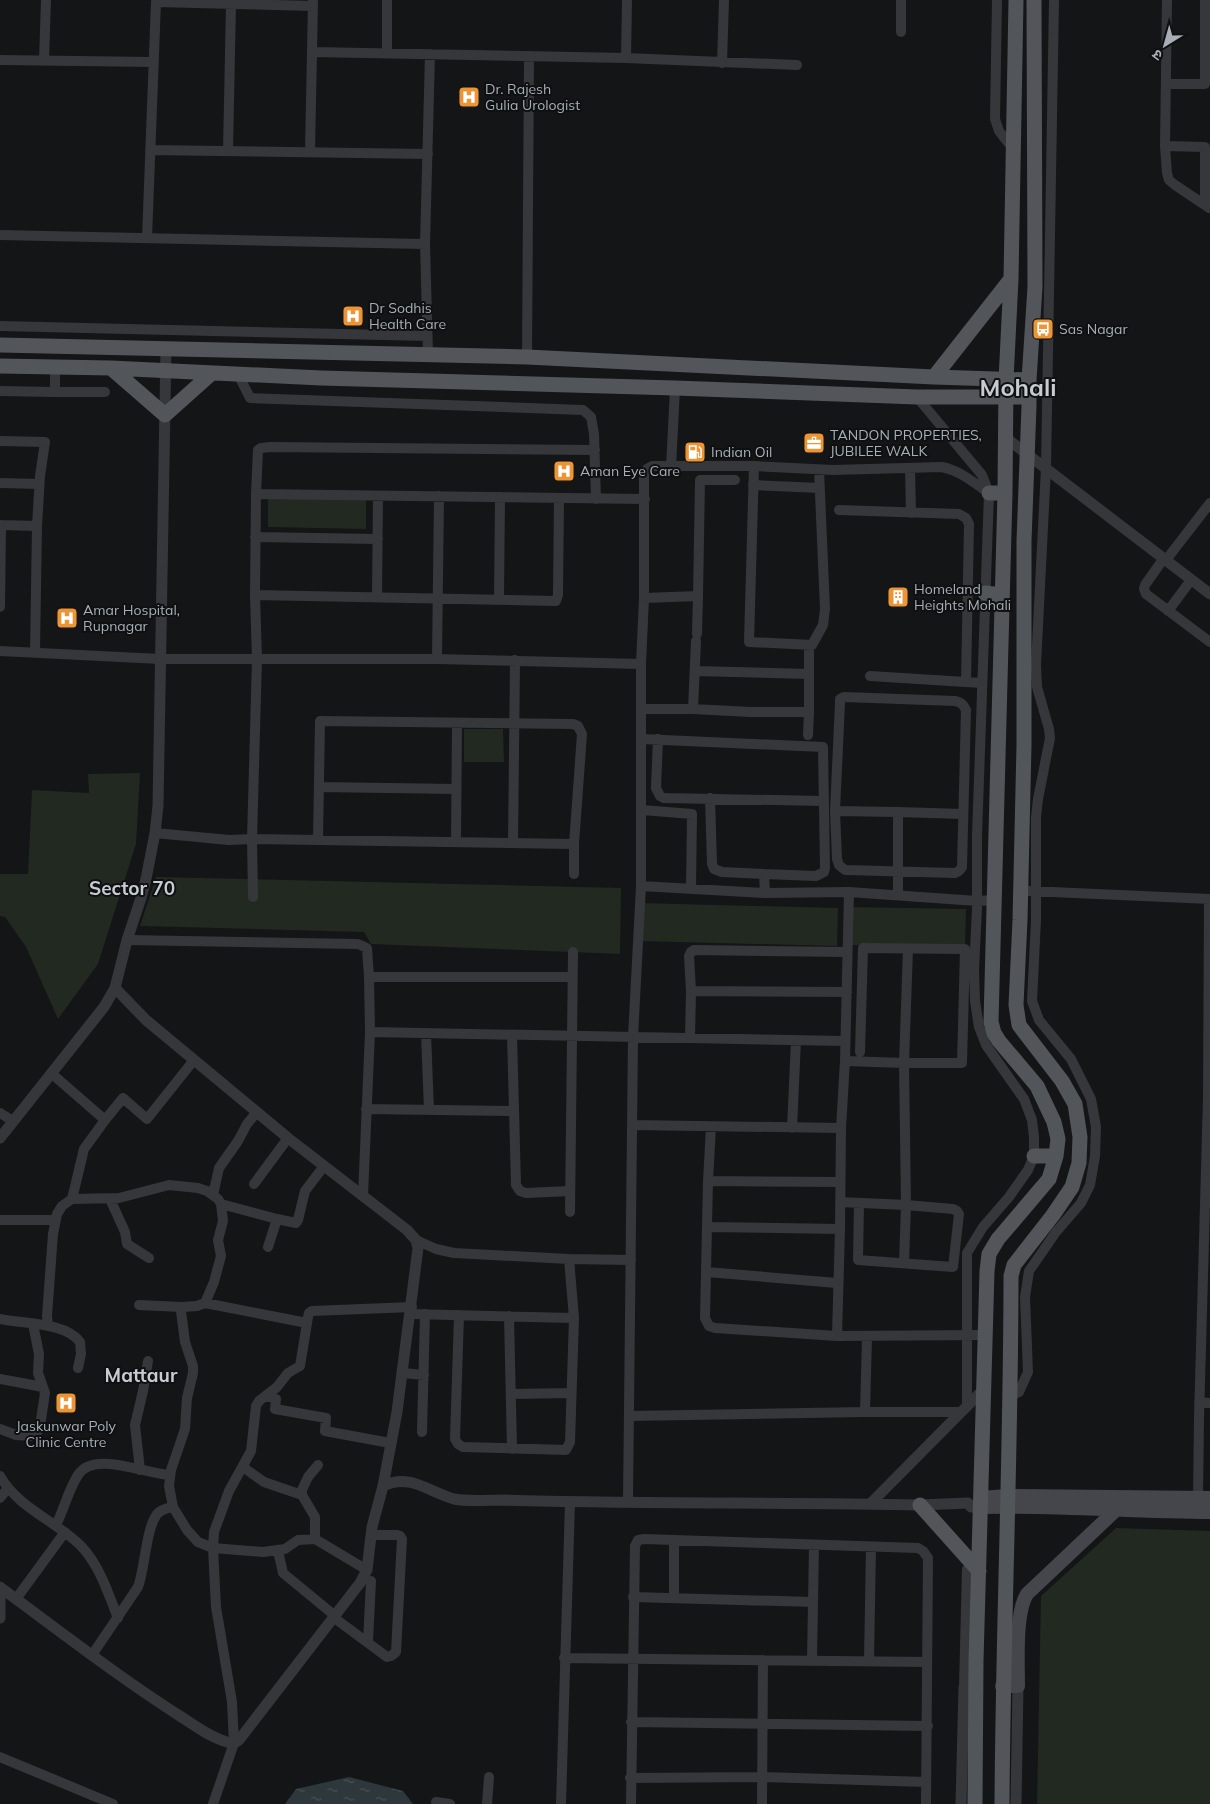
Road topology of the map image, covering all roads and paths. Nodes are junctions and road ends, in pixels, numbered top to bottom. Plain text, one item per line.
1 (46, 0) edge
2 (388, 0) edge
3 (627, 0) edge
4 (724, 0) edge
5 (901, 0) edge
6 (998, 0) edge
7 (1016, 0) edge
8 (1034, 0) edge
9 (1054, 0) edge
10 (1167, 0) edge
11 (1205, 0) edge
12 (313, 3) edge
13 (231, 4) junction
14 (1208, 23) edge
15 (900, 32) dead end
16 (312, 52) junction
17 (387, 53) junction
18 (430, 54) junction
19 (530, 56) junction
20 (626, 58) junction
21 (0, 60) edge
22 (44, 61) junction
23 (153, 62) junction
24 (722, 63) junction
25 (797, 65) dead end
26 (1166, 84) junction
27 (1208, 84) edge
28 (1165, 146) junction
29 (1207, 147) edge
30 (1013, 149) junction
31 (150, 150) junction
32 (228, 151) junction
33 (310, 152) junction
34 (428, 154) junction
35 (1208, 207) edge
36 (0, 234) edge
37 (147, 238) junction
38 (425, 244) junction
39 (1011, 278) junction
40 (0, 326) edge
41 (427, 336) junction
42 (0, 345) edge
43 (166, 348) junction
44 (428, 354) junction
45 (527, 357) junction
46 (0, 366) edge
47 (55, 368) junction
48 (111, 368) junction
49 (166, 370) junction
50 (212, 373) junction
51 (238, 374) junction
52 (934, 377) junction
53 (1006, 380) junction
54 (1029, 380) junction
55 (675, 388) junction
56 (0, 391) edge
57 (55, 392) junction
58 (105, 392) dead end
59 (916, 397) junction
60 (1006, 397) junction
61 (1029, 397) junction
62 (165, 415) junction
63 (1006, 438) junction
64 (0, 441) edge
65 (595, 450) junction
66 (1027, 453) junction
67 (754, 466) junction
68 (671, 467) junction
69 (910, 468) junction
70 (1046, 468) junction
71 (819, 470) junction
72 (735, 480) dead end
73 (754, 482) junction
74 (0, 483) edge
75 (40, 484) junction
76 (820, 486) junction
77 (989, 493) junction
78 (1005, 493) junction
79 (256, 494) junction
80 (378, 496) junction
81 (439, 496) junction
82 (500, 497) junction
83 (559, 498) junction
84 (596, 499) junction
85 (645, 499) junction
86 (1210, 503) edge
87 (839, 510) dead end
88 (911, 513) junction
89 (0, 525) edge
90 (37, 526) junction
91 (255, 537) junction
92 (378, 539) junction
93 (1165, 559) junction
94 (1191, 580) junction
95 (985, 593) junction
96 (1210, 594) edge
97 (254, 595) junction
98 (1002, 595) junction
99 (698, 596) junction
100 (377, 597) junction
101 (438, 598) junction
102 (644, 598) junction
103 (499, 599) junction
104 (0, 607) edge
105 (1168, 611) junction
106 (1210, 642) edge
107 (0, 651) edge
108 (809, 651) dead end
109 (35, 652) junction
110 (160, 659) junction
111 (256, 659) junction
112 (437, 659) junction
113 (515, 660) junction
114 (642, 664) junction
115 (966, 669) junction
116 (983, 669) junction
117 (695, 671) junction
118 (810, 674) junction
119 (870, 676) dead end
120 (966, 682) junction
121 (982, 683) junction
122 (642, 709) junction
123 (693, 709) junction
124 (809, 712) junction
125 (457, 723) junction
126 (514, 724) junction
127 (808, 735) dead end
128 (641, 739) junction
129 (658, 739) junction
130 (319, 787) junction
131 (456, 789) junction
132 (710, 798) junction
133 (823, 802) junction
134 (642, 810) junction
135 (835, 812) junction
136 (898, 812) junction
137 (963, 814) junction
138 (155, 833) junction
139 (252, 839) junction
140 (318, 840) junction
141 (456, 842) junction
142 (513, 843) junction
143 (574, 844) junction
144 (899, 870) junction
145 (574, 874) dead end
146 (764, 874) junction
147 (642, 886) junction
148 (691, 889) junction
149 (1020, 891) junction
150 (849, 892) junction
151 (1035, 892) junction
152 (765, 893) junction
153 (898, 895) junction
154 (253, 898) dead end
155 (1210, 899) edge
156 (995, 900) junction
157 (977, 901) junction
158 (126, 940) junction
159 (908, 949) junction
160 (573, 952) dead end
161 (847, 952) junction
162 (572, 977) junction
163 (369, 978) junction
164 (115, 988) junction
165 (691, 991) junction
166 (846, 992) junction
167 (1019, 1025) junction
168 (370, 1032) junction
169 (426, 1034) junction
170 (512, 1035) junction
171 (571, 1036) junction
172 (633, 1037) junction
173 (690, 1037) junction
174 (796, 1040) junction
175 (845, 1041) junction
176 (999, 1041) junction
177 (860, 1052) dead end
178 (194, 1060) junction
179 (845, 1061) junction
180 (904, 1063) junction
181 (51, 1073) junction
182 (366, 1109) junction
183 (429, 1110) junction
184 (514, 1111) junction
185 (257, 1112) junction
186 (0, 1113) edge
187 (105, 1120) junction
188 (13, 1121) junction
189 (632, 1125) junction
190 (711, 1127) junction
191 (792, 1128) junction
192 (841, 1128) junction
193 (0, 1138) edge
194 (288, 1138) junction
195 (1034, 1156) junction
196 (1056, 1156) junction
197 (324, 1166) junction
198 (708, 1181) junction
199 (840, 1182) junction
200 (254, 1184) dead end
201 (570, 1191) junction
202 (213, 1195) junction
203 (363, 1196) junction
204 (72, 1199) junction
205 (110, 1199) junction
206 (840, 1202) junction
207 (859, 1203) junction
208 (221, 1204) junction
209 (906, 1205) junction
210 (570, 1212) dead end
211 (277, 1219) junction
212 (0, 1220) edge
213 (56, 1220) junction
214 (708, 1227) junction
215 (840, 1229) junction
216 (1207, 1234) edge
217 (416, 1240) junction
218 (268, 1246) dead end
219 (149, 1258) dead end
220 (570, 1259) junction
221 (631, 1260) junction
222 (904, 1263) junction
223 (707, 1272) junction
224 (838, 1283) junction
225 (205, 1303) junction
226 (139, 1304) dead end
227 (182, 1307) junction
228 (411, 1310) junction
229 (425, 1314) junction
230 (459, 1315) junction
231 (509, 1316) junction
232 (574, 1318) junction
233 (0, 1319) edge
234 (307, 1323) junction
235 (33, 1324) junction
236 (48, 1326) junction
237 (1018, 1327) junction
238 (967, 1335) junction
239 (984, 1335) junction
240 (837, 1336) junction
241 (867, 1337) junction
242 (1205, 1350) edge
243 (148, 1361) dead end
244 (78, 1368) dead end
245 (403, 1373) junction
246 (424, 1375) junction
247 (0, 1379) edge
248 (43, 1387) junction
249 (984, 1390) junction
250 (571, 1393) junction
251 (511, 1394) junction
252 (266, 1396) junction
253 (1199, 1402) junction
254 (1210, 1403) edge
255 (964, 1409) junction
256 (865, 1412) junction
257 (629, 1416) junction
258 (0, 1429) edge
259 (422, 1432) dead end
260 (390, 1443) junction
261 (512, 1449) junction
262 (318, 1465) dead end
263 (243, 1467) junction
264 (140, 1470) junction
265 (169, 1475) junction
266 (0, 1476) edge
267 (383, 1486) junction
268 (8, 1488) junction
269 (302, 1495) junction
270 (0, 1498) edge
271 (1204, 1498) edge
272 (1007, 1501) junction
273 (570, 1502) junction
274 (628, 1502) junction
275 (977, 1503) junction
276 (870, 1504) junction
277 (920, 1505) junction
278 (173, 1508) junction
279 (1116, 1510) junction
280 (1210, 1512) edge
281 (61, 1529) junction
282 (371, 1535) junction
283 (315, 1539) junction
284 (674, 1540) junction
285 (814, 1545) junction
286 (871, 1546) junction
287 (213, 1548) junction
288 (278, 1551) junction
289 (973, 1570) junction
290 (369, 1576) junction
291 (0, 1587) edge
292 (633, 1597) junction
293 (674, 1598) junction
294 (16, 1599) junction
295 (812, 1602) junction
296 (334, 1616) junction
297 (0, 1618) edge
298 (118, 1618) junction
299 (368, 1642) junction
300 (92, 1655) junction
301 (564, 1658) junction
302 (633, 1658) junction
303 (763, 1660) junction
304 (812, 1660) junction
305 (868, 1661) junction
306 (927, 1662) junction
307 (1002, 1686) junction
308 (1018, 1686) junction
309 (970, 1687) junction
310 (632, 1722) junction
311 (763, 1724) junction
312 (928, 1726) junction
313 (234, 1743) junction
314 (0, 1757) edge
315 (489, 1776) dead end
316 (762, 1777) junction
317 (630, 1778) junction
318 (926, 1782) junction
319 (436, 1802) dead end
320 (113, 1804) edge
321 (213, 1804) edge
322 (450, 1804) edge
323 (487, 1804) edge
324 (561, 1804) edge
325 (631, 1804) edge
326 (762, 1804) edge
327 (926, 1804) edge
328 (962, 1804) edge
329 (975, 1804) edge
330 (1002, 1804) edge
331 (1016, 1804) edge

1 - 22 street
2 - 17 street
3 - 20 street
4 - 24 street
5 - 15 street
6 - 30 street
7 - 30 main road
8 - 54 main road
9 - 70 street
10 - 26 street
11 - 14 street
12 - 13 street
12 - 16 street
13 - 23 street
13 - 32 street
14 - 27 street
16 - 17 street
16 - 33 street
17 - 18 street
18 - 19 street
18 - 34 street
19 - 20 street
19 - 45 street
20 - 24 street
21 - 22 street
22 - 23 street
23 - 31 street
24 - 25 street
26 - 27 street
26 - 28 street
28 - 29 street
28 - 35 street
29 - 35 street
30 - 39 main road
31 - 32 street
31 - 37 street
32 - 33 street
33 - 34 street
34 - 38 street
36 - 37 street
37 - 38 street
38 - 41 street
39 - 52 main road
39 - 53 main road
40 - 41 street
41 - 44 street
42 - 43 main road
43 - 44 main road
43 - 49 street
44 - 45 main road
45 - 52 main road
46 - 47 main road
47 - 48 main road
47 - 57 street
48 - 49 main road
48 - 62 main road
49 - 50 main road
49 - 62 street
50 - 51 main road
50 - 62 main road
51 - 55 main road
51 - 65 street
52 - 53 main road
53 - 54 main road
53 - 60 main road
54 - 61 main road
55 - 59 main road
55 - 68 street
56 - 57 street
57 - 58 street
59 - 60 main road
59 - 77 street
60 - 61 main road
60 - 63 main road
61 - 66 main road
62 - 110 street
63 - 66 street
63 - 78 main road
64 - 75 street
65 - 79 street
65 - 84 street
66 - 70 street
66 - 149 main road
67 - 68 street
67 - 71 street
67 - 73 street
68 - 85 street
69 - 71 street
69 - 77 street
69 - 88 street
70 - 93 street
70 - 151 street
71 - 76 street
72 - 99 street
73 - 76 street
73 - 76 street
74 - 75 street
75 - 90 street
77 - 78 main road
77 - 95 street
78 - 98 main road
79 - 80 street
79 - 91 street
80 - 81 street
80 - 92 street
81 - 82 street
81 - 101 street
82 - 83 street
82 - 103 street
83 - 84 street
83 - 103 street
84 - 85 street
85 - 102 street
86 - 93 street
87 - 88 street
88 - 115 street
89 - 90 street
89 - 104 street
90 - 109 street
91 - 92 street
91 - 97 street
92 - 100 street
93 - 94 street
93 - 105 street
94 - 96 street
94 - 105 street
95 - 98 main road
95 - 116 street
97 - 100 street
97 - 111 street
98 - 156 main road
99 - 102 street
99 - 117 street
100 - 101 street
101 - 103 street
101 - 112 street
102 - 114 street
105 - 106 street
107 - 109 street
108 - 118 street
109 - 110 street
110 - 111 street
110 - 138 street
111 - 112 street
111 - 139 street
112 - 113 street
113 - 114 street
113 - 126 street
114 - 122 street
115 - 116 street
115 - 120 street
116 - 121 street
117 - 118 street
117 - 123 street
118 - 124 street
119 - 120 street
120 - 121 street
121 - 157 street
122 - 123 street
122 - 128 street
123 - 124 street
124 - 127 street
125 - 126 street
125 - 130 street
125 - 131 street
126 - 142 street
126 - 143 street
128 - 129 street
128 - 134 street
129 - 132 street
129 - 133 street
130 - 131 street
130 - 140 street
131 - 141 street
132 - 133 street
132 - 146 street
133 - 146 street
134 - 147 street
134 - 148 street
135 - 136 street
135 - 137 street
135 - 144 street
136 - 137 street
136 - 144 street
137 - 144 street
138 - 139 street
138 - 158 street
139 - 140 street
139 - 154 street
140 - 141 street
141 - 142 street
142 - 143 street
143 - 145 street
144 - 153 street
146 - 152 street
147 - 148 street
147 - 172 street
148 - 152 street
149 - 151 street
149 - 167 main road
150 - 152 street
150 - 153 street
150 - 161 street
151 - 155 street
151 - 237 street
153 - 157 street
155 - 216 street
156 - 157 street
156 - 176 main road
157 - 195 street
158 - 163 street
158 - 164 street
159 - 177 street
159 - 180 street
159 - 180 street
160 - 162 street
161 - 165 street
161 - 166 street
162 - 163 street
162 - 171 street
163 - 168 street
164 - 178 street
164 - 181 street
165 - 166 street
165 - 173 street
166 - 175 street
167 - 176 main road
167 - 237 main road
168 - 169 street
168 - 182 street
169 - 170 street
169 - 183 street
170 - 171 street
170 - 184 street
171 - 172 street
171 - 201 street
172 - 173 street
172 - 189 street
173 - 174 street
174 - 175 street
174 - 191 street
175 - 179 street
176 - 196 main road
178 - 185 street
178 - 187 street
179 - 180 street
179 - 192 street
180 - 209 street
181 - 187 street
181 - 188 street
182 - 183 street
182 - 203 street
183 - 184 street
184 - 201 street
185 - 194 street
185 - 202 street
186 - 188 street
187 - 204 street
188 - 193 street
189 - 190 street
189 - 221 street
190 - 191 street
190 - 198 street
191 - 192 street
192 - 199 street
194 - 197 street
194 - 200 street
195 - 196 main road
195 - 238 street
196 - 239 main road
197 - 203 street
197 - 211 street
198 - 199 street
198 - 214 street
199 - 206 street
201 - 210 street
202 - 205 street
202 - 208 street
203 - 217 street
204 - 205 street
204 - 213 street
205 - 219 street
206 - 207 street
206 - 215 street
207 - 209 street
207 - 222 street
208 - 211 street
208 - 225 street
209 - 222 street
209 - 222 street
211 - 218 street
212 - 213 street
213 - 236 street
214 - 215 street
214 - 223 street
215 - 224 street
216 - 242 street
217 - 220 street
217 - 228 street
220 - 221 street
220 - 232 street
221 - 257 street
223 - 224 street
223 - 240 street
224 - 240 street
225 - 227 street
225 - 234 street
226 - 227 street
227 - 265 street
228 - 229 street
228 - 234 street
228 - 245 street
229 - 230 street
229 - 246 street
230 - 231 street
230 - 261 street
231 - 232 street
231 - 251 street
232 - 250 street
233 - 235 street
234 - 252 street
235 - 236 street
235 - 248 street
236 - 244 street
237 - 272 main road
238 - 239 street
238 - 241 street
238 - 255 street
239 - 249 main road
240 - 241 street
241 - 256 street
242 - 253 street
243 - 264 street
245 - 246 street
245 - 260 street
246 - 259 street
247 - 248 street
248 - 258 street
249 - 255 street
249 - 275 main road
250 - 251 street
250 - 261 street
251 - 261 street
252 - 260 street
252 - 263 street
253 - 254 street
253 - 271 street
255 - 256 street
255 - 276 street
256 - 257 street
257 - 274 street
260 - 267 street
262 - 269 street
263 - 269 street
263 - 287 street
264 - 265 street
264 - 281 street
265 - 278 street
266 - 268 street
267 - 273 street
267 - 282 street
268 - 270 street
268 - 281 street
269 - 283 street
271 - 272 main road
272 - 275 main road
272 - 279 main road
272 - 307 main road
273 - 274 street
273 - 301 street
274 - 276 street
275 - 277 street
275 - 289 main road
276 - 277 street
277 - 289 main road
278 - 287 street
278 - 298 street
279 - 280 main road
279 - 308 main road
281 - 294 street
281 - 298 street
282 - 290 street
282 - 299 street
283 - 288 street
283 - 290 street
284 - 285 street
284 - 292 street
284 - 293 street
285 - 286 street
285 - 295 street
286 - 305 street
286 - 306 street
287 - 288 street
287 - 313 street
288 - 296 street
289 - 309 main road
290 - 296 street
290 - 299 street
291 - 294 street
291 - 297 street
292 - 293 street
292 - 302 street
293 - 295 street
294 - 300 street
295 - 304 street
296 - 299 street
296 - 313 street
298 - 300 street
300 - 313 street
301 - 302 street
301 - 324 street
302 - 303 street
302 - 310 street
303 - 304 street
303 - 311 street
304 - 305 street
305 - 306 street
306 - 312 street
307 - 308 main road
307 - 330 main road
308 - 331 street
309 - 328 street
309 - 329 main road
310 - 311 street
310 - 317 street
311 - 312 street
311 - 316 street
312 - 318 street
313 - 321 street
314 - 320 street
315 - 323 street
316 - 317 street
316 - 318 street
316 - 326 street
317 - 325 street
318 - 327 street
319 - 322 street

